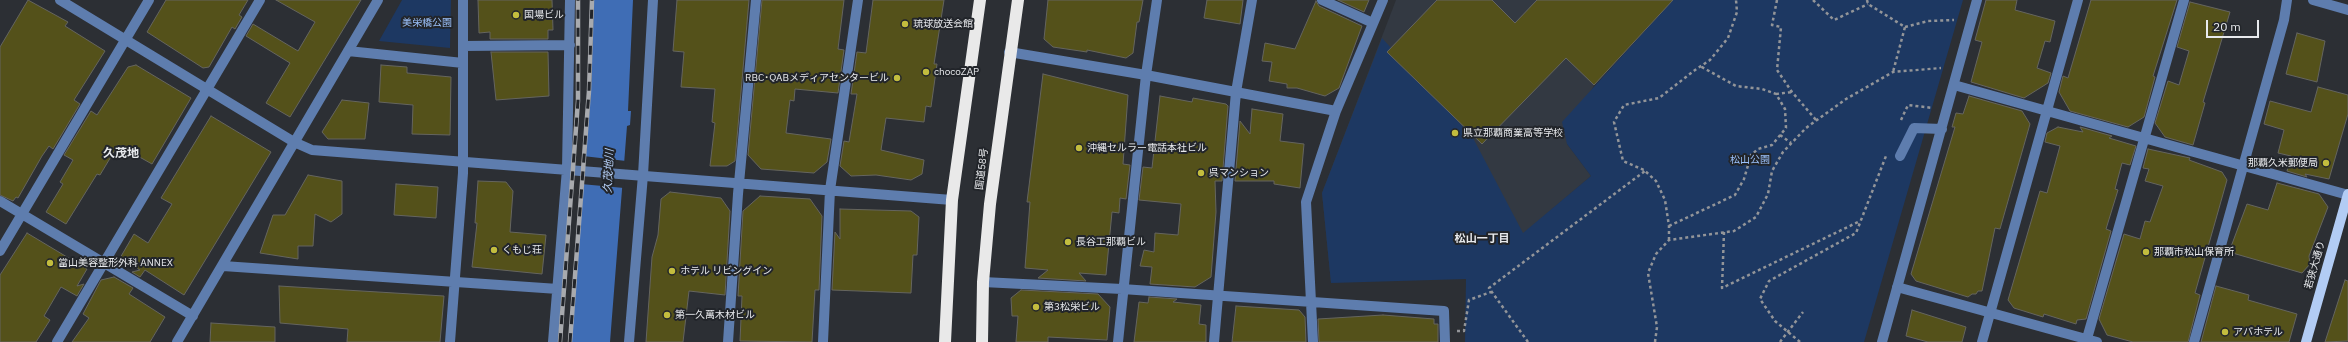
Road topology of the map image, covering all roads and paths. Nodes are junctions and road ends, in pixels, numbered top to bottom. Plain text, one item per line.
1 (60, 0) edge
2 (149, 0) edge
3 (260, 0) edge
4 (378, 0) edge
5 (463, 0) edge
6 (570, 0) edge
7 (653, 0) edge
8 (756, 0) edge
9 (858, 0) edge
10 (980, 0) edge
11 (1018, 0) edge
12 (1157, 0) edge
13 (1252, 0) edge
14 (1322, 0) edge
15 (1383, 0) edge
16 (1736, 0) edge
17 (1777, 0) edge
18 (1813, 0) edge
19 (1867, 0) edge
20 (1977, 0) edge
21 (2078, 0) edge
22 (2184, 0) edge
23 (2287, 0) edge
24 (2313, 0) edge
25 (1868, 4) junction
26 (2348, 10) edge
27 (1954, 20) dead end
28 (1373, 23) junction
29 (1905, 27) junction
30 (125, 39) junction
31 (570, 45) junction
32 (463, 46) junction
33 (348, 51) junction
34 (1009, 52) junction
35 (463, 63) junction
36 (1700, 66) junction
37 (1941, 68) dead end
38 (1893, 72) junction
39 (1146, 75) junction
40 (1954, 85) junction
41 (208, 88) junction
42 (1236, 92) junction
43 (1792, 92) junction
44 (1776, 94) junction
45 (1336, 111) junction
46 (2047, 112) junction
47 (1816, 120) junction
48 (1942, 129) junction
49 (1780, 135) junction
50 (2146, 139) junction
51 (294, 142) junction
52 (1791, 143) junction
53 (1900, 156) dead end
54 (463, 161) junction
55 (2243, 167) junction
56 (567, 169) junction
57 (1645, 171) junction
58 (643, 175) junction
59 (738, 182) junction
60 (830, 190) junction
61 (2348, 195) edge
62 (0, 200) edge
63 (952, 200) junction
64 (22, 214) junction
65 (1669, 226) junction
66 (1724, 232) junction
67 (1669, 240) junction
68 (0, 251) edge
69 (104, 262) junction
70 (222, 266) junction
71 (454, 281) junction
72 (983, 282) junction
73 (1897, 287) junction
74 (558, 289) junction
75 (1122, 289) junction
76 (1491, 292) junction
77 (1218, 296) junction
78 (1312, 302) junction
79 (1804, 312) dead end
80 (1990, 313) junction
81 (193, 316) junction
82 (1464, 331) dead end
83 (1788, 333) junction
84 (2090, 341) edge
85 (57, 342) edge
86 (177, 342) edge
87 (450, 342) edge
88 (553, 342) edge
89 (630, 342) edge
90 (728, 342) edge
91 (823, 342) edge
92 (945, 342) edge
93 (982, 342) edge
94 (1118, 342) edge
95 (1214, 342) edge
96 (1313, 342) edge
97 (1445, 342) edge
98 (1528, 342) edge
99 (1655, 342) edge
100 (1780, 342) edge
101 (1800, 342) edge
102 (1882, 342) edge
103 (1982, 342) edge
104 (2194, 342) edge
105 (2306, 342) edge

1 - 30 street
2 - 30 street
3 - 41 street
4 - 33 street
5 - 32 street
6 - 31 street
7 - 58 street
8 - 59 street
9 - 60 street
10 - 63 highway
11 - 34 highway, 国道58号
12 - 39 street
13 - 42 street
14 - 28 street
15 - 28 street
16 - 36 path
17 - 43 path
18 - 25 path
19 - 25 path
20 - 40 street
21 - 46 street
22 - 50 street
23 - 55 street
24 - 26 street
25 - 29 path
27 - 29 path
28 - 45 street
29 - 38 path
30 - 41 street
30 - 64 street
31 - 32 street
31 - 56 street
32 - 35 street
33 - 35 street
33 - 51 street
34 - 39 street
34 - 72 highway, 国道58号
35 - 54 street
36 - 44 path
36 - 57 path
37 - 38 path
38 - 47 path
39 - 42 street
39 - 75 street
40 - 46 street
40 - 48 street
41 - 51 street
41 - 69 street
42 - 45 street
42 - 77 street
43 - 44 path
43 - 47 path
44 - 49 path
45 - 78 street
46 - 50 street
46 - 80 street
47 - 52 path
48 - 53 street
48 - 73 street
49 - 52 path
49 - 65 path
50 - 55 street
50 - 84 street
51 - 54 street
51 - 70 street
52 - 66 path
54 - 56 street
54 - 71 street
55 - 61 street
55 - 104 street
56 - 58 street
56 - 74 street
57 - 65 path
57 - 76 path
58 - 59 street
58 - 89 street
59 - 60 street
59 - 90 street
60 - 63 street
60 - 91 street
61 - 105 main road, 若狭大通り
62 - 64 street
63 - 92 highway
64 - 68 street
64 - 69 street
65 - 67 path
66 - 67 path
66 - 83 path
67 - 99 path
69 - 81 street
69 - 85 street
70 - 71 street
70 - 81 street
71 - 74 street
71 - 87 street
72 - 75 street
72 - 93 highway, 国道58号
73 - 80 street
73 - 102 street
74 - 88 street
75 - 77 street
75 - 94 street
76 - 82 path
76 - 98 path
77 - 78 street
77 - 95 street
78 - 96 street
78 - 97 street
79 - 83 path
80 - 84 street
80 - 103 street
81 - 86 street
83 - 100 path
83 - 101 path

